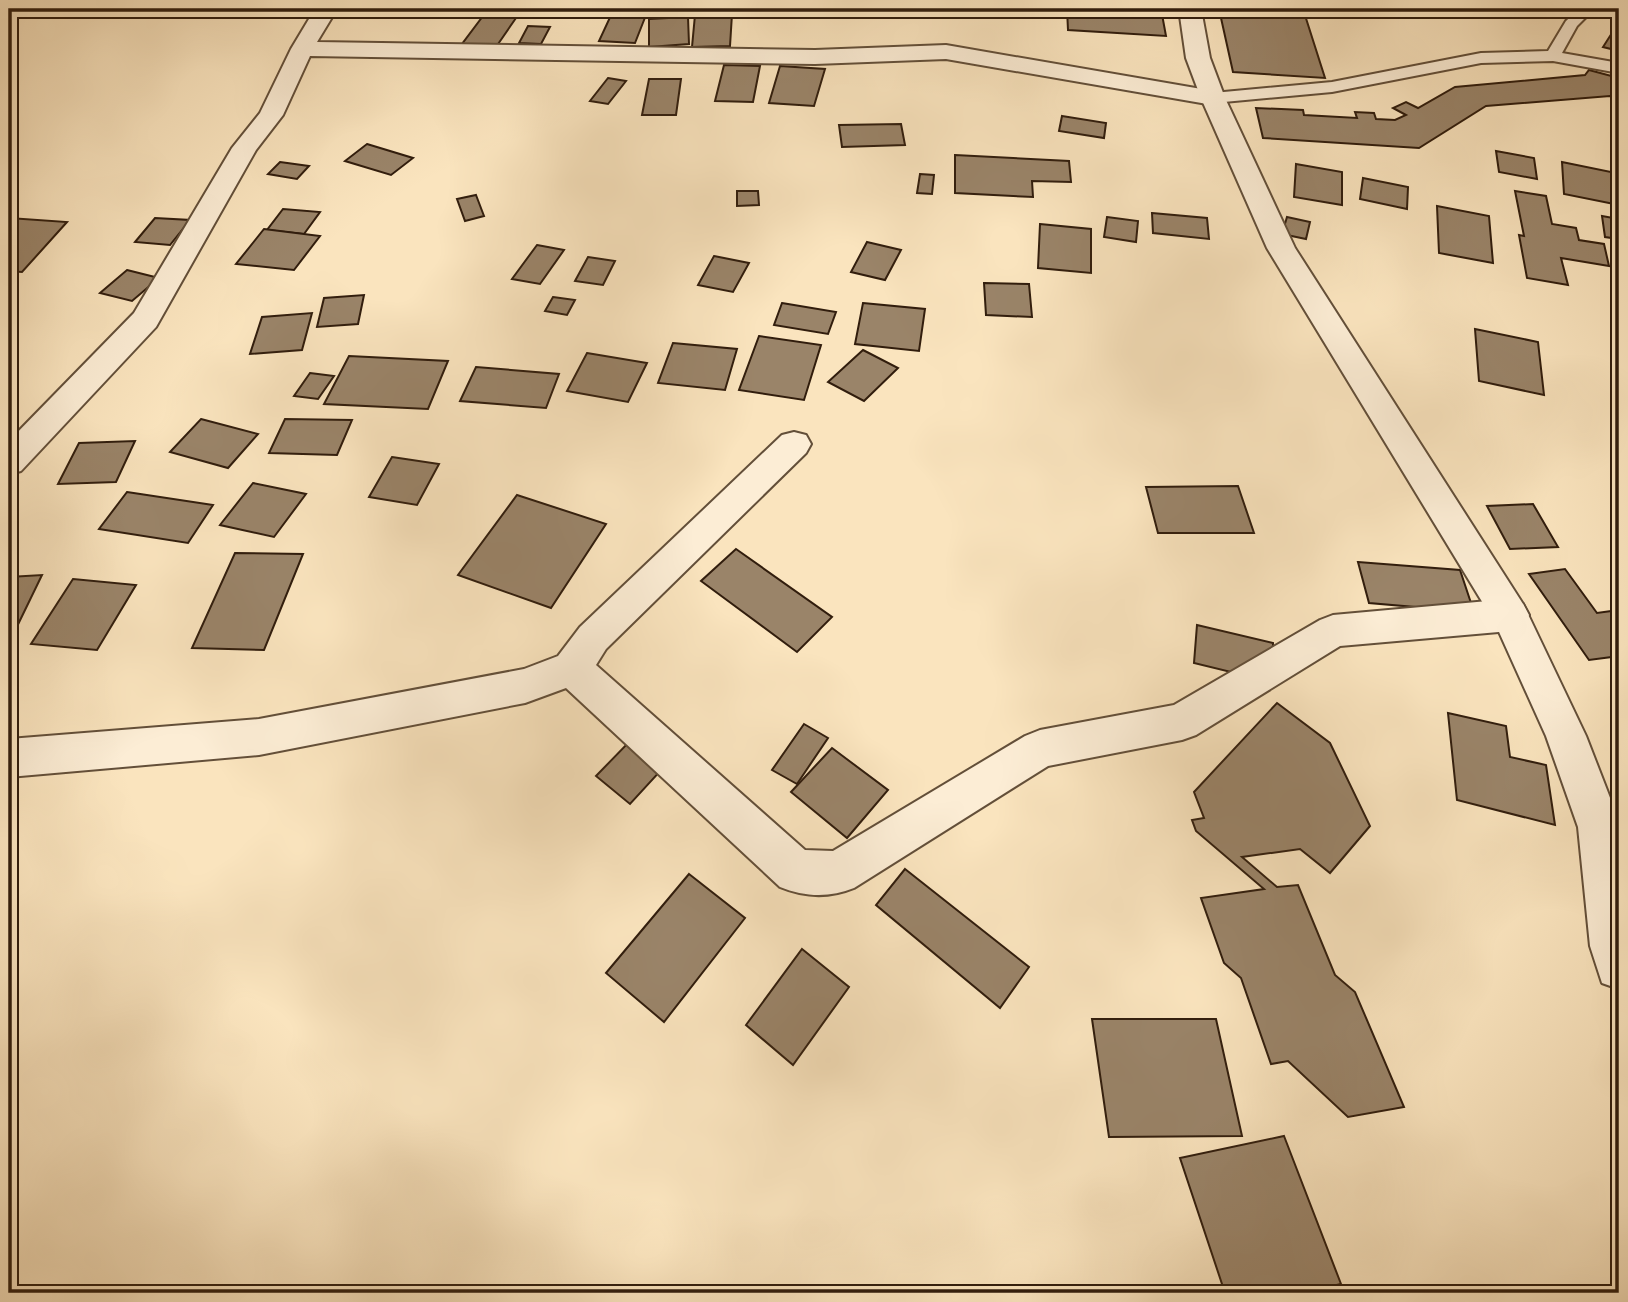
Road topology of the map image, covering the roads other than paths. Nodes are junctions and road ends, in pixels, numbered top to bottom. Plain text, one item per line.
1 (327, 9) edge
2 (1190, 9) edge
3 (1587, 9) edge
4 (302, 49) junction
5 (1553, 56) junction
6 (1619, 68) edge
7 (1213, 98) junction
8 (794, 444) dead end
9 (9, 462) edge
10 (1510, 615) junction
11 (572, 668) junction
12 (9, 758) edge
13 (1619, 966) edge

1 - 4 street
2 - 7 street
3 - 5 lane
4 - 7 street
4 - 9 street
5 - 6 lane
5 - 7 lane
7 - 10 street
8 - 11 street
10 - 11 street
10 - 13 street
11 - 12 street

